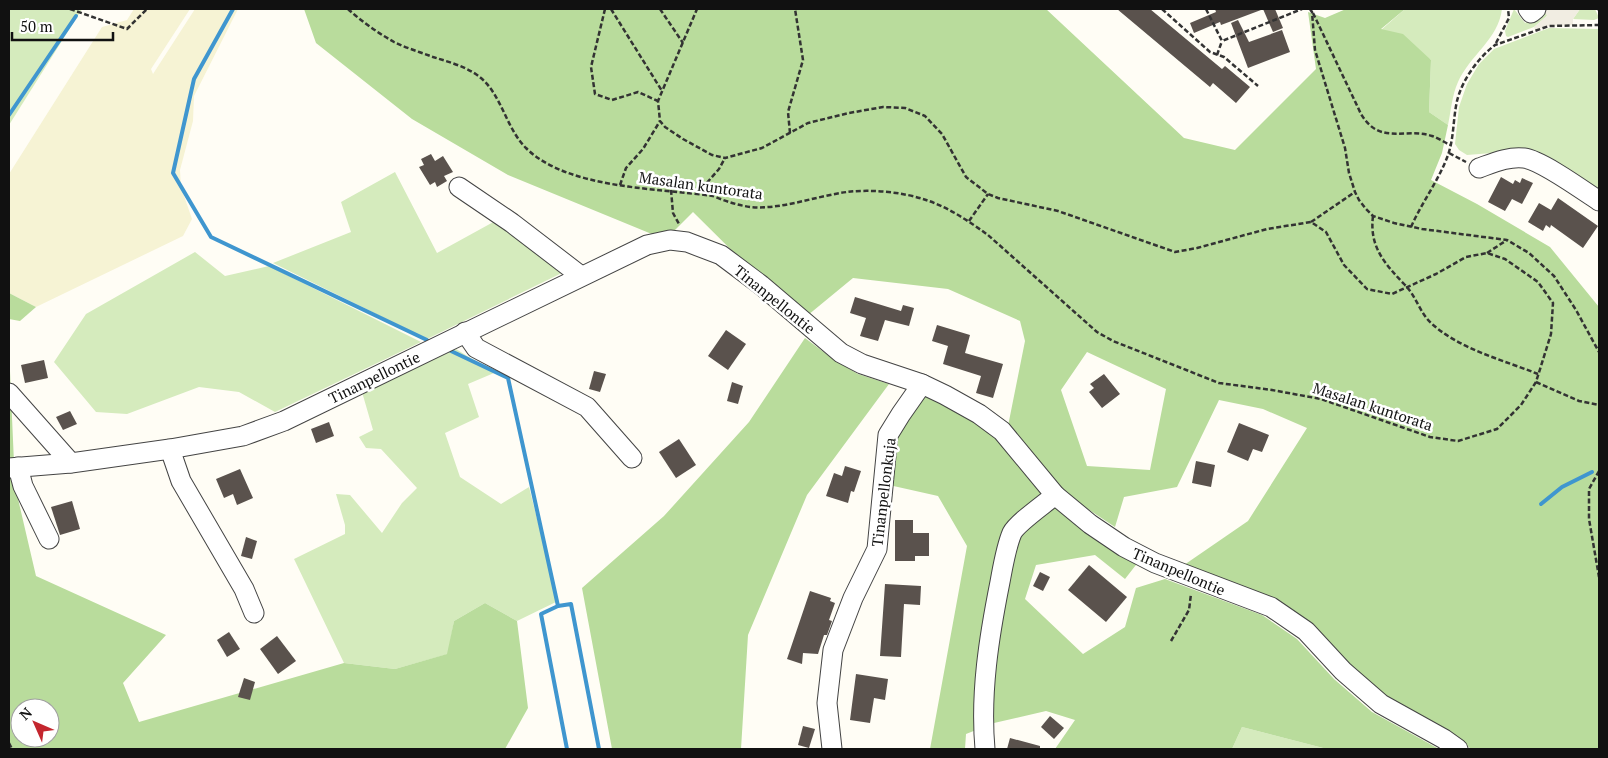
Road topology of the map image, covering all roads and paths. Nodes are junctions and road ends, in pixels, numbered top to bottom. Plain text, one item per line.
1 (70, 9) edge
2 (147, 9) edge
3 (348, 9) edge
4 (605, 9) edge
5 (611, 9) edge
6 (660, 9) edge
7 (697, 9) edge
8 (795, 9) edge
9 (1162, 9) edge
10 (1206, 9) edge
11 (1302, 9) edge
12 (1508, 9) edge
13 (1528, 9) edge
14 (1536, 9) edge
15 (1166, 10) edge
16 (1311, 10) edge
17 (1599, 25) edge
18 (1222, 41) junction
19 (683, 43) junction
20 (1495, 45) junction
21 (1217, 55) junction
22 (1258, 86) dead end
23 (662, 91) junction
24 (658, 101) junction
25 (660, 121) junction
26 (790, 133) junction
27 (1450, 145) junction
28 (1448, 153) junction
29 (725, 158) junction
30 (1479, 168) joint
31 (620, 185) junction
32 (459, 188) dead end
33 (671, 190) junction
34 (1355, 192) junction
35 (697, 194) junction
36 (988, 194) junction
37 (1599, 202) edge
38 (1373, 216) junction
39 (969, 221) junction
40 (1311, 222) junction
41 (1411, 227) junction
42 (1507, 240) junction
43 (687, 242) junction
44 (1487, 253) junction
45 (580, 276) junction
46 (1407, 287) junction
47 (465, 332) junction
48 (1599, 352) edge
49 (1539, 374) junction
50 (1536, 382) junction
51 (922, 384) junction
52 (9, 393) edge
53 (1599, 405) edge
54 (170, 449) junction
55 (632, 458) dead end
56 (71, 463) junction
57 (13, 468) edge
58 (1599, 471) edge
59 (1055, 495) junction
60 (49, 540) dead end
61 (1599, 577) edge
62 (1193, 578) junction
63 (254, 613) dead end
64 (1171, 641) dead end
65 (832, 749) edge
66 (985, 749) edge
67 (1458, 749) edge

1 - 2 path
3 - 31 path, Masalan kuntorata
4 - 24 path
5 - 23 path
6 - 19 path
7 - 19 path
8 - 26 path
9 - 15 path
10 - 18 path
11 - 18 path
12 - 20 path
13 - 14 street
15 - 21 path
16 - 27 path
16 - 34 path
17 - 20 path
18 - 21 path
19 - 23 path
20 - 27 path
21 - 22 path
23 - 24 path
24 - 25 path
25 - 29 path, Masalan kuntorata
25 - 31 path
26 - 29 path, Masalan kuntorata
26 - 36 path, Masalan kuntorata
27 - 28 path
28 - 30 path
28 - 41 path
29 - 35 path
30 - 37 street
31 - 33 path, Masalan kuntorata
32 - 45 street
33 - 35 path, Masalan kuntorata
33 - 43 path
34 - 38 path
34 - 40 path
35 - 39 path, Masalan kuntorata
36 - 39 path
36 - 40 path, Masalan kuntorata
38 - 41 path
38 - 46 path
39 - 50 path, Masalan kuntorata
40 - 46 path
41 - 42 path
42 - 44 path
42 - 48 path
43 - 45 street, Tinanpellontie
43 - 51 street, Tinanpellontie
44 - 46 path
44 - 49 path, Masalan kuntorata
45 - 47 street, Tinanpellontie
46 - 49 path
47 - 54 street, Tinanpellontie
47 - 55 street
49 - 50 path, Masalan kuntorata
50 - 53 path
51 - 59 street, Tinanpellontie
51 - 65 street, Tinanpellonkuja
52 - 56 street
54 - 56 street, Tinanpellontie
54 - 63 street
56 - 57 street, Tinanpellontie
57 - 60 street
58 - 61 path
59 - 62 street, Tinanpellontie
59 - 66 street
62 - 64 path
62 - 67 street, Tinanpellontie

